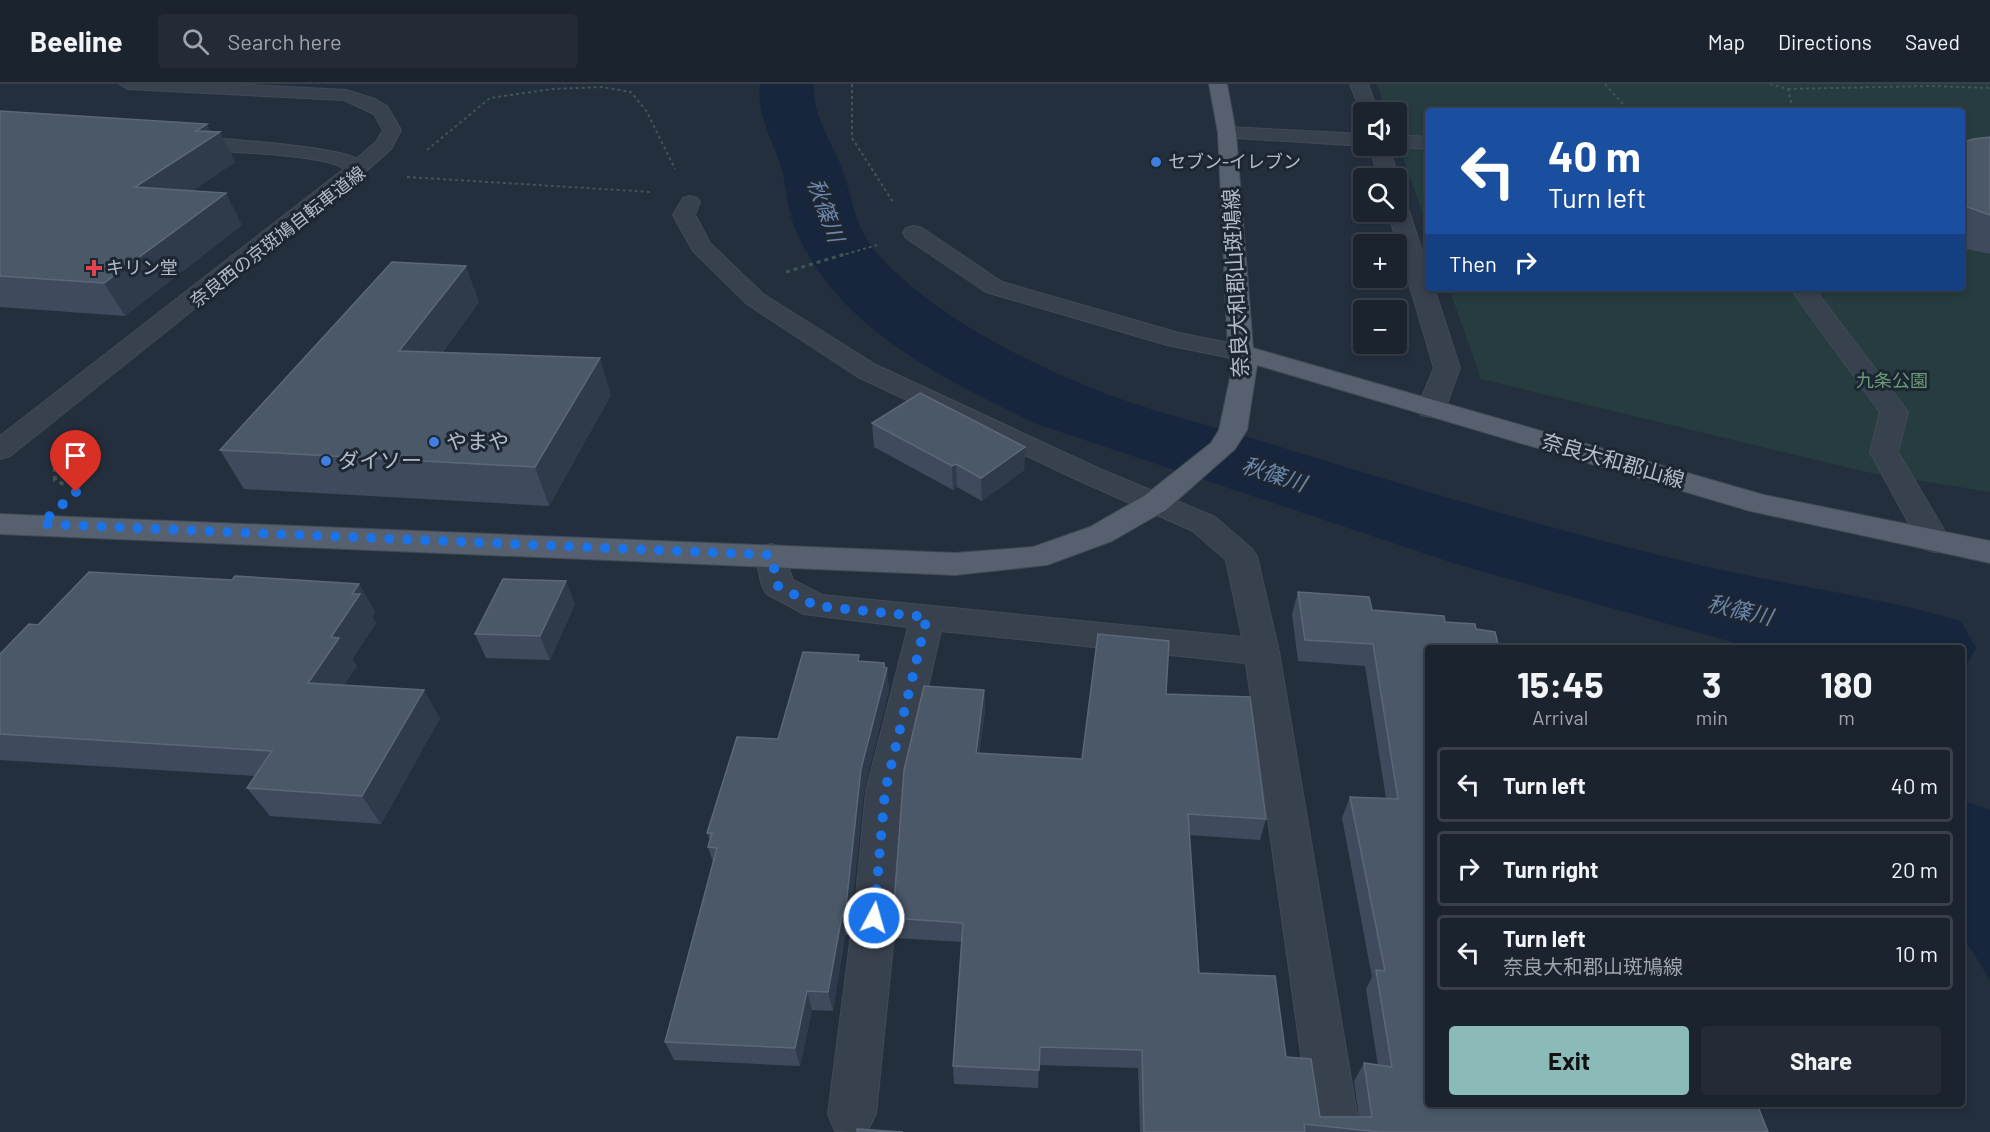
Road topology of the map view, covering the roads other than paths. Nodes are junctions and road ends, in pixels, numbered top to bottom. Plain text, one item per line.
1 (128, 84) edge
2 (1218, 84) edge
3 (1359, 84) edge
4 (1365, 102) edge
5 (1227, 133) junction
6 (1353, 139) edge
7 (160, 141) edge
8 (1407, 142) edge
9 (1425, 143) edge
10 (356, 170) junction
11 (690, 202) road end
12 (1402, 222) edge
13 (914, 233) road end
14 (1805, 291) edge
15 (1243, 361) junction
16 (1431, 409) junction
17 (0, 450) edge
18 (1165, 495) junction
19 (0, 524) edge
20 (1935, 542) junction
21 (1990, 552) edge
22 (771, 555) junction
23 (927, 617) junction
24 (1262, 651) junction
25 (852, 1114) dead end
26 (1336, 1132) edge

1 - 10 street
2 - 5 main road, 奈良大和郡山斑鳩線
3 - 4 street
5 - 6 street
5 - 15 main road, 奈良大和郡山斑鳩線
7 - 10 street
8 - 9 street
10 - 17 street
11 - 18 street
12 - 16 street
13 - 15 street
14 - 20 street
15 - 16 main road, 奈良大和郡山線
15 - 18 main road, 奈良大和郡山斑鳩線
16 - 20 main road, 奈良大和郡山線
18 - 22 main road, 奈良大和郡山斑鳩線
18 - 24 street
19 - 22 main road, 奈良大和郡山斑鳩線
20 - 21 main road, 奈良大和郡山線
22 - 23 street
23 - 24 street
23 - 25 street
24 - 26 street

